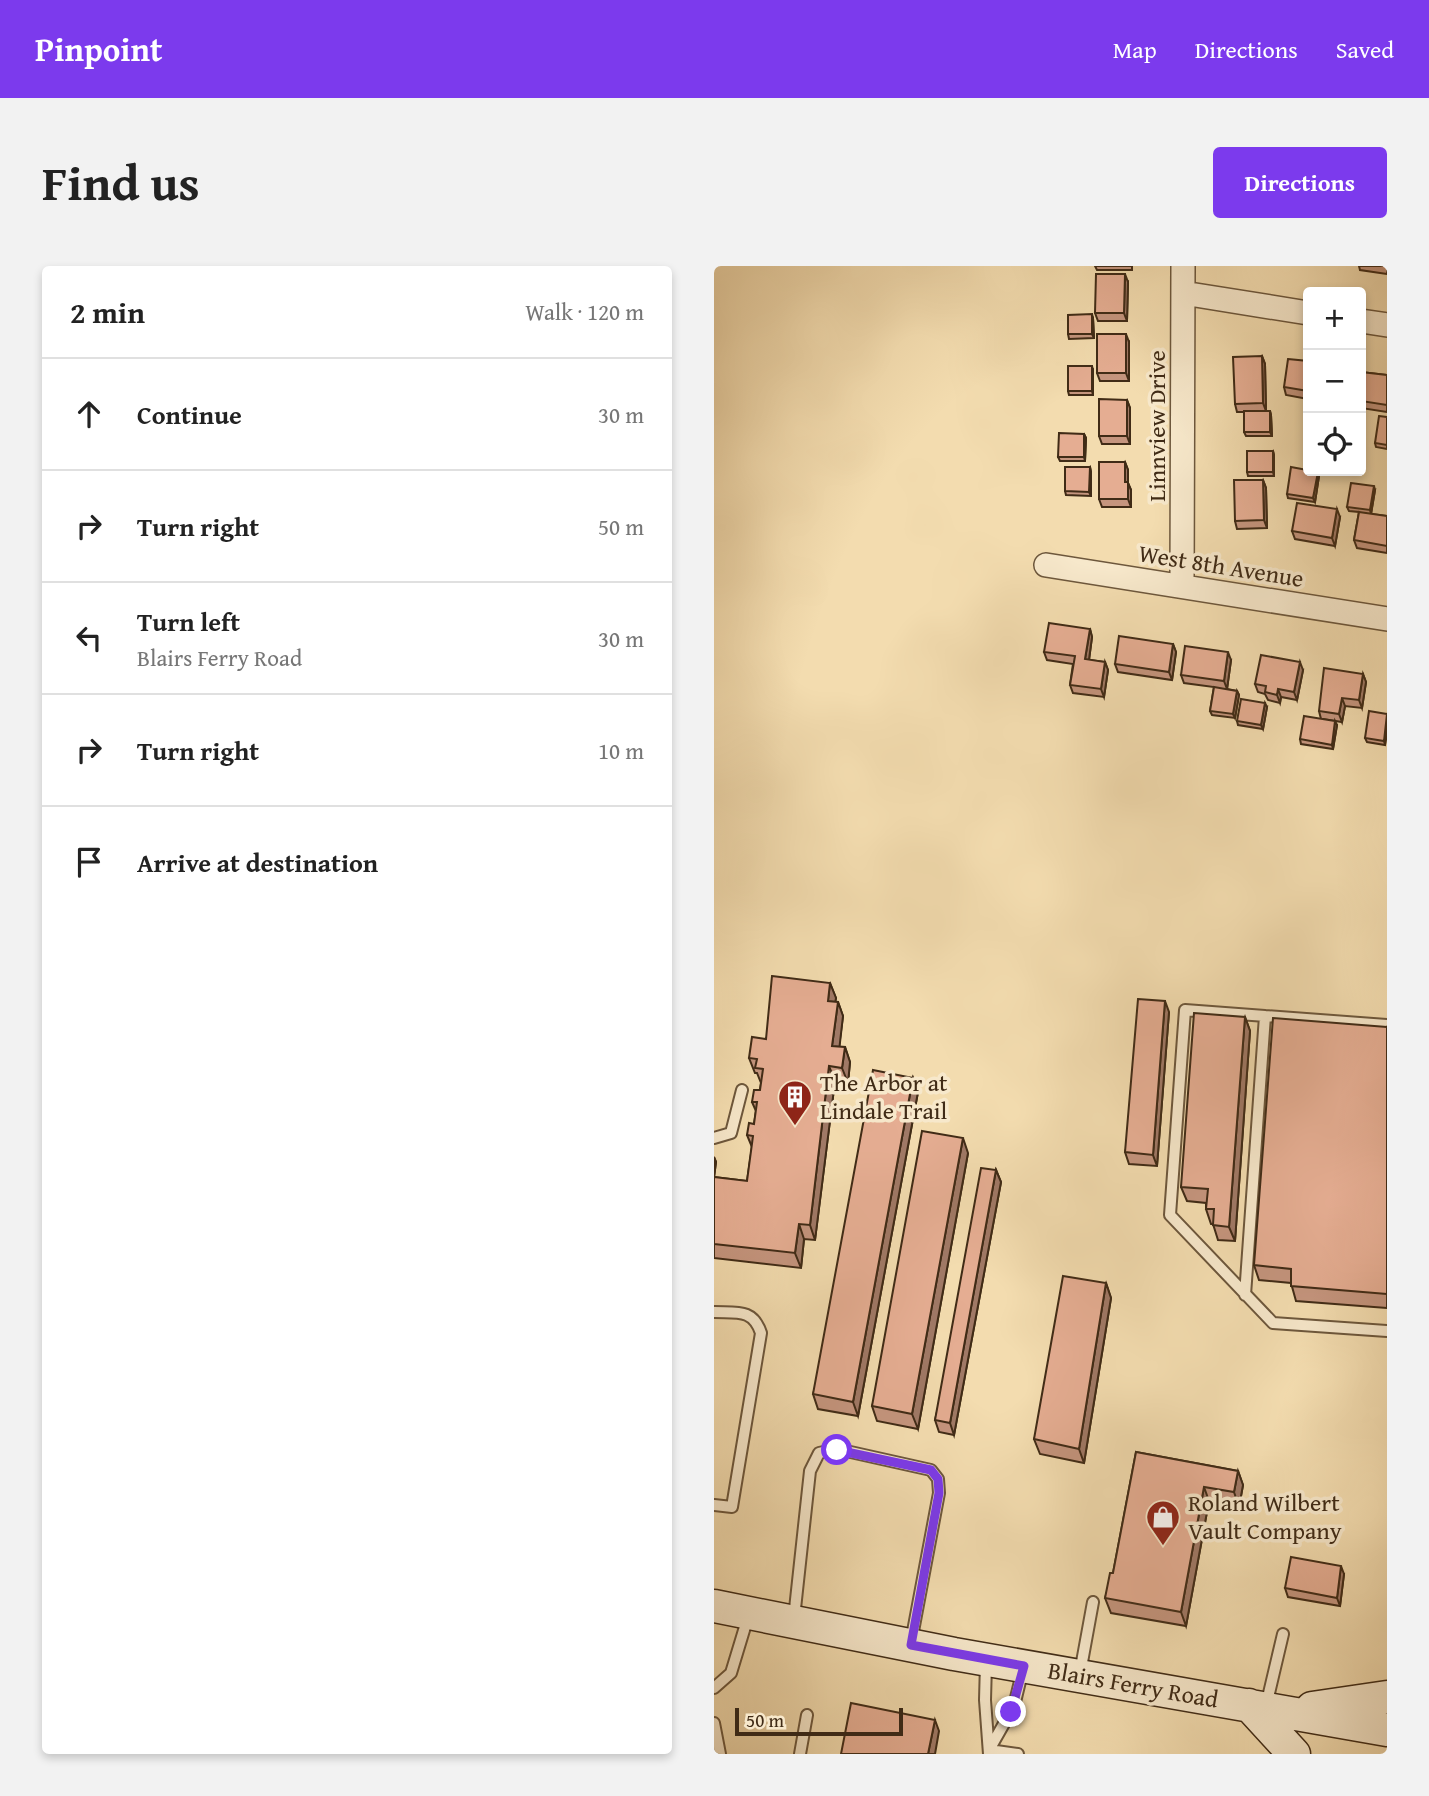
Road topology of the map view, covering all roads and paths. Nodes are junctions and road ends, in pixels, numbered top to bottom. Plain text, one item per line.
1 (1183, 266) edge
2 (1184, 293) junction
3 (1303, 312) edge
4 (1366, 322) edge
5 (1387, 325) edge
6 (1046, 565) dead end
7 (1182, 586) junction
8 (1387, 619) edge
9 (1265, 1016) junction
10 (1387, 1025) edge
11 (742, 1090) dead end
12 (714, 1138) edge
13 (1245, 1295) junction
14 (714, 1312) edge
15 (1387, 1331) edge
16 (714, 1505) edge
17 (1093, 1602) dead end
18 (714, 1605) edge
19 (749, 1613) junction
20 (794, 1622) junction
21 (1283, 1634) dead end
22 (911, 1645) junction
23 (986, 1659) junction
24 (1024, 1666) junction
25 (1080, 1676) junction
26 (714, 1688) edge
27 (1387, 1697) edge
28 (1267, 1709) junction
29 (807, 1715) dead end
30 (715, 1730) edge
31 (1387, 1730) edge
32 (989, 1752) edge
33 (720, 1754) edge
34 (800, 1754) edge
35 (1018, 1754) edge
36 (1294, 1754) edge

1 - 2 street, Linnview Drive
2 - 3 street
2 - 7 street, Linnview Drive
4 - 5 street
6 - 7 street, West 8th Avenue
7 - 8 street, West 8th Avenue
9 - 10 lane
9 - 13 lane
9 - 13 lane
11 - 12 lane
13 - 15 lane
14 - 16 lane
17 - 25 lane
18 - 19 main road, Blairs Ferry Road
19 - 20 main road, Blairs Ferry Road
19 - 26 lane
20 - 22 main road, Blairs Ferry Road
20 - 22 lane
21 - 28 lane
22 - 23 main road, Blairs Ferry Road
23 - 24 main road, Blairs Ferry Road
23 - 32 lane
24 - 25 main road, Blairs Ferry Road
24 - 32 lane
25 - 28 main road, Blairs Ferry Road
27 - 28 main road
28 - 31 main road, Blairs Ferry Road
28 - 36 main road
29 - 34 lane
30 - 33 lane
32 - 35 lane

